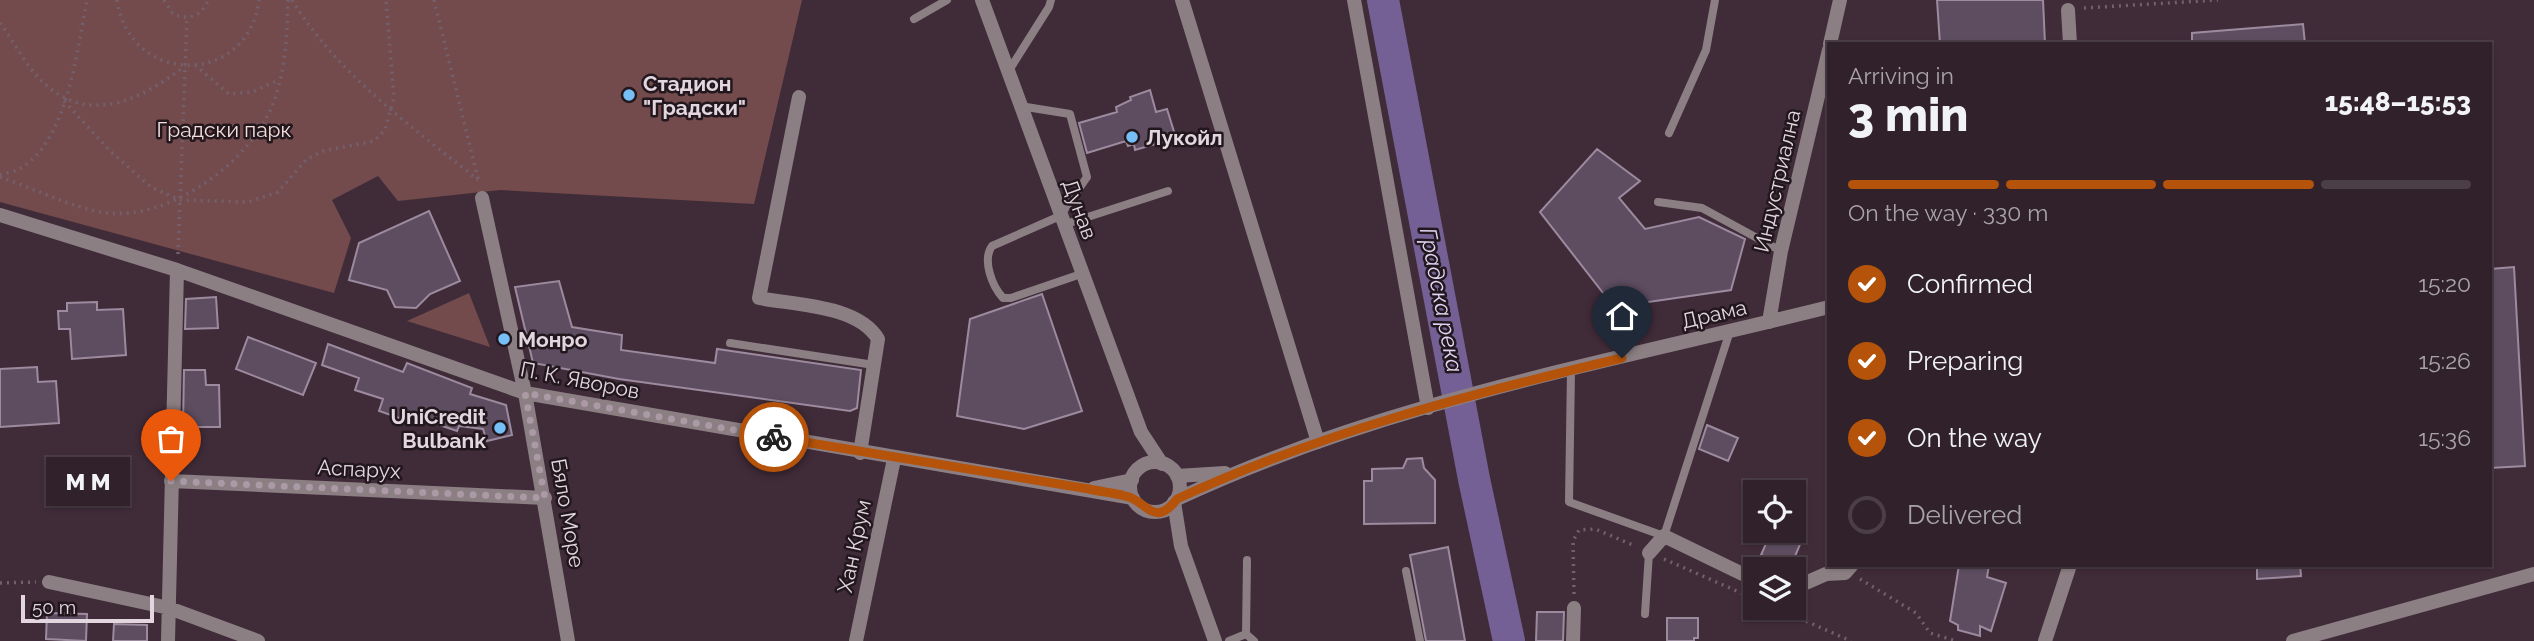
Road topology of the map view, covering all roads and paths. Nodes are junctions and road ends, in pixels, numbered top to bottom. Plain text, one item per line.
1 (87, 0) edge
2 (117, 0) edge
3 (164, 0) edge
4 (208, 0) edge
5 (259, 0) edge
6 (290, 0) edge
7 (386, 0) edge
8 (434, 0) edge
9 (947, 0) edge
10 (982, 0) edge
11 (1051, 0) edge
12 (1182, 0) edge
13 (1354, 0) edge
14 (1714, 0) edge
15 (1841, 0) edge
16 (2218, 0) edge
17 (2068, 9) joint
18 (187, 18) junction
19 (914, 19) dead end
20 (0, 23) edge
21 (1830, 42) edge
22 (2070, 42) edge
23 (1827, 59) edge
24 (195, 65) junction
25 (185, 66) junction
26 (1008, 72) junction
27 (279, 80) junction
28 (799, 97) dead end
29 (65, 101) junction
30 (1020, 106) junction
31 (393, 111) junction
32 (1669, 133) dead end
33 (0, 176) edge
34 (478, 180) junction
35 (1168, 191) dead end
36 (482, 198) joint
37 (180, 200) junction
38 (1658, 202) dead end
39 (0, 215) edge
40 (1061, 220) junction
41 (1782, 251) junction
42 (177, 270) junction
43 (1081, 274) junction
44 (1827, 308) edge
45 (1769, 322) junction
46 (1730, 331) junction
47 (730, 343) dead end
48 (874, 365) junction
49 (1571, 370) junction
50 (525, 393) junction
51 (1428, 408) junction
52 (1141, 432) junction
53 (1318, 442) junction
54 (860, 453) junction
55 (894, 459) junction
56 (1162, 464) junction
57 (1143, 466) junction
58 (1233, 473) junction
59 (1177, 476) junction
60 (1132, 480) junction
61 (171, 481) junction
62 (1089, 489) junction
63 (545, 498) junction
64 (1133, 498) junction
65 (1176, 501) junction
66 (1158, 512) junction
67 (1664, 536) junction
68 (1181, 546) junction
69 (1649, 552) junction
70 (1247, 560) dead end
71 (2069, 567) edge
72 (1849, 569) edge
73 (1406, 571) dead end
74 (1743, 574) edge
75 (2534, 574) edge
76 (48, 582) joint
77 (0, 583) edge
78 (1806, 583) edge
79 (1743, 594) edge
80 (169, 608) junction
81 (1574, 608) joint
82 (1646, 614) dead end
83 (1803, 620) edge
84 (1246, 634) junction
85 (168, 641) edge
86 (258, 641) edge
87 (568, 641) edge
88 (856, 641) edge
89 (1215, 641) edge
90 (1229, 641) edge
91 (1254, 641) edge
92 (1420, 641) edge
93 (1573, 641) edge
94 (1851, 641) edge
95 (1956, 641) edge
96 (2045, 641) edge
97 (2293, 641) edge

1 - 29 path
2 - 25 path
3 - 18 path
4 - 18 path
5 - 24 path
6 - 27 path
6 - 31 path
7 - 31 path
8 - 34 path
9 - 19 lane
10 - 26 street, Дунав
11 - 26 lane
12 - 53 street
13 - 51 street
14 - 32 lane
15 - 21 street
16 - 17 path
17 - 22 street
18 - 25 path
20 - 29 path
23 - 41 street, Индустриална
24 - 25 path
24 - 27 path
25 - 29 path
25 - 37 path
26 - 30 street, Дунав
27 - 37 path
28 - 48 street
29 - 33 path
29 - 37 path
30 - 40 street, Дунав
30 - 40 lane
31 - 34 path
31 - 37 path
33 - 37 path
34 - 36 path
35 - 40 lane
36 - 50 street, Бяло Море
37 - 42 path
38 - 41 lane
39 - 42 street, П. К. Яворов
40 - 43 street, Дунав
40 - 43 lane
41 - 45 street, Индустриална
42 - 50 street, П. К. Яворов
42 - 61 street
43 - 52 street, Дунав
44 - 45 street, Драма
45 - 46 street, Драма
46 - 49 street, Драма
46 - 67 lane
47 - 48 lane
48 - 54 street
49 - 51 street, Драма
49 - 67 lane
50 - 54 street, П. К. Яворов
50 - 63 street, Бяло Море
51 - 53 street
52 - 56 street, Дунав
52 - 57 street, Дунав
53 - 58 street
54 - 55 street, П. К. Яворов
55 - 62 street, П. К. Яворов
55 - 88 street, Хан Крум
56 - 57 street
56 - 59 street
57 - 60 street
58 - 59 street
58 - 65 street
59 - 65 street
60 - 62 street, П. К. Яворов
60 - 64 street
61 - 63 street, Аспарух
61 - 80 street
62 - 64 street, П. К. Яворов
63 - 87 street, Бяло Море
64 - 66 street
65 - 66 street
65 - 68 street
66 - 68 street
67 - 69 street
67 - 74 street
68 - 89 street
69 - 79 path
69 - 81 path
69 - 82 lane
70 - 84 lane
71 - 96 street
72 - 78 street
72 - 95 path
73 - 92 lane
75 - 97 street
76 - 77 path
76 - 80 street
80 - 85 street
80 - 86 street
81 - 93 street
83 - 94 path
84 - 90 lane
84 - 91 lane

